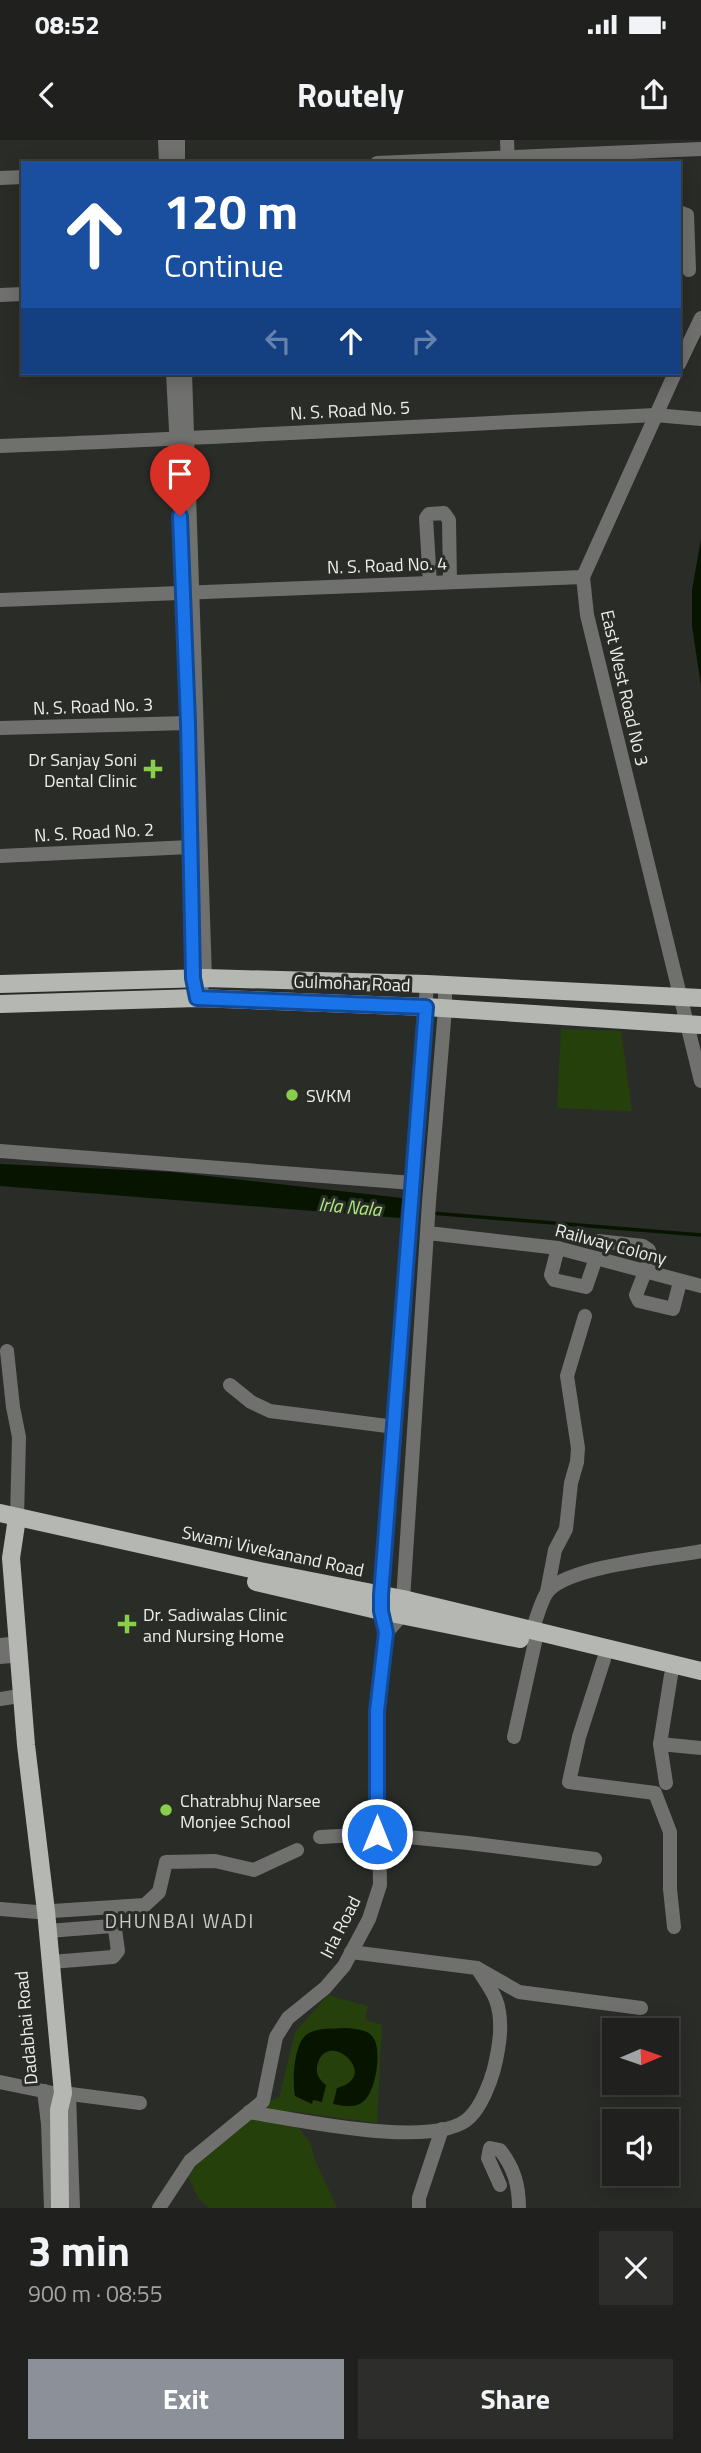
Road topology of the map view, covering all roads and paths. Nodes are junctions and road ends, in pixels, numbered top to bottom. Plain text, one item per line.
1 (165, 140) edge
2 (177, 140) edge
3 (507, 140) edge
4 (701, 149) edge
5 (508, 160) edge
6 (166, 161) edge
7 (178, 161) edge
8 (479, 161) edge
9 (21, 177) edge
10 (0, 178) edge
11 (681, 213) edge
12 (684, 253) edge
13 (690, 270) edge
14 (21, 294) edge
15 (0, 295) edge
16 (701, 318) edge
17 (681, 360) edge
18 (173, 375) edge
19 (185, 375) edge
20 (674, 375) edge
21 (655, 415) junction
22 (701, 419) edge
23 (182, 439) junction
24 (0, 446) edge
25 (583, 577) junction
26 (450, 582) junction
27 (430, 583) junction
28 (188, 593) junction
29 (0, 600) edge
30 (188, 723) junction
31 (0, 728) edge
32 (190, 847) junction
33 (0, 856) edge
34 (199, 978) junction
35 (0, 984) edge
36 (436, 984) junction
37 (680, 996) junction
38 (197, 998) junction
39 (701, 998) edge
40 (0, 1004) edge
41 (426, 1007) junction
42 (445, 1009) junction
43 (694, 1025) edge
44 (701, 1081) edge
45 (0, 1151) edge
46 (413, 1183) junction
47 (428, 1229) junction
48 (598, 1241) dead end
49 (558, 1248) junction
50 (596, 1258) junction
51 (643, 1272) junction
52 (680, 1282) junction
53 (701, 1286) edge
54 (585, 1316) dead end
55 (7, 1351) dead end
56 (230, 1385) dead end
57 (396, 1427) junction
58 (10, 1519) edge
59 (701, 1551) edge
60 (547, 1592) junction
61 (381, 1603) junction
62 (402, 1607) junction
63 (386, 1633) junction
64 (533, 1636) junction
65 (5, 1651) edge
66 (604, 1659) junction
67 (701, 1671) edge
68 (671, 1675) junction
69 (701, 1683) edge
70 (7, 1698) edge
71 (514, 1737) dead end
72 (660, 1744) junction
73 (701, 1748) edge
74 (666, 1783) dead end
75 (377, 1834) junction
76 (320, 1837) dead end
77 (297, 1850) dead end
78 (595, 1859) dead end
79 (0, 1909) edge
80 (42, 1912) junction
81 (674, 1927) dead end
82 (51, 1931) junction
83 (351, 1952) junction
84 (54, 1962) junction
85 (477, 1968) junction
86 (641, 2008) dead end
87 (0, 2082) edge
88 (58, 2096) junction
89 (139, 2103) dead end
90 (249, 2112) junction
91 (442, 2129) junction
92 (500, 2185) dead end
93 (51, 2208) edge
94 (60, 2208) edge
95 (73, 2208) edge
96 (159, 2208) edge
97 (419, 2208) edge
98 (519, 2208) edge

1 - 6 street
2 - 7 street
3 - 5 street
4 - 5 street
5 - 8 street
9 - 10 street
11 - 12 street
12 - 13 street
14 - 15 street
16 - 17 street
18 - 23 street
19 - 23 street
20 - 21 street, East West Road No 3
21 - 22 street, N. S. Road No. 5
21 - 23 street, N. S. Road No. 5
21 - 25 street, East West Road No 3
23 - 24 street, N. S. Road No. 5
23 - 28 street
25 - 26 street, N. S. Road No. 4
25 - 37 street, East West Road No 3
26 - 27 street, N. S. Road No. 4
26 - 27 street
27 - 28 street, N. S. Road No. 4
28 - 29 street
28 - 30 street
28 - 34 street
30 - 31 street, N. S. Road No. 3
30 - 32 street
32 - 33 street, N. S. Road No. 2
32 - 34 street
34 - 35 main road, Gulmohar Road
34 - 36 main road, Gulmohar Road
34 - 38 street
36 - 37 main road, Gulmohar Road
36 - 41 street, Irla Road
36 - 42 street
37 - 39 main road, Gulmohar Road
37 - 43 street, East West Road No 3
38 - 40 main road, Gulmohar Road
38 - 41 main road, Gulmohar Road
41 - 42 main road, Gulmohar Road
41 - 46 street, Irla Road
42 - 43 main road, Gulmohar Road
42 - 47 street
43 - 44 street, East West Road No 3
45 - 46 street
46 - 57 street, Irla Road
47 - 49 street, Railway Colony
47 - 62 street
48 - 51 street
49 - 50 street, Railway Colony
49 - 50 street
50 - 51 street, Railway Colony
51 - 52 street, Railway Colony
51 - 52 street
52 - 53 street, Railway Colony
54 - 60 street
55 - 58 street
56 - 57 street
57 - 61 street, Irla Road
58 - 61 main road, Swami Vivekanand Road
58 - 65 main road, Dadabhai Road
58 - 80 main road, Dadabhai Road
59 - 60 street
60 - 64 street
61 - 62 main road, Swami Vivekanand Road
61 - 63 street, Irla Road
62 - 63 street
62 - 64 main road, Swami Vivekanand Road
63 - 75 street, Irla Road
64 - 66 main road, Swami Vivekanand Road
64 - 67 main road, Swami Vivekanand Road
64 - 71 street
65 - 70 main road, Dadabhai Road
66 - 68 main road, Swami Vivekanand Road
66 - 81 street
68 - 69 main road, Swami Vivekanand Road
68 - 72 street
70 - 80 main road, Dadabhai Road
72 - 73 street
72 - 74 street
75 - 76 street
75 - 78 street
75 - 83 street, Irla Road
77 - 80 street
79 - 80 street
80 - 82 main road, Dadabhai Road
80 - 88 main road, Dadabhai Road
82 - 84 main road, Dadabhai Road
82 - 84 street
83 - 85 street
83 - 90 street, Irla Road
84 - 88 main road, Dadabhai Road
85 - 86 street
85 - 91 street
87 - 88 street
88 - 89 street
88 - 93 street
88 - 94 main road
88 - 95 street
90 - 91 street
90 - 96 street, Irla Road
91 - 97 street
92 - 98 street

